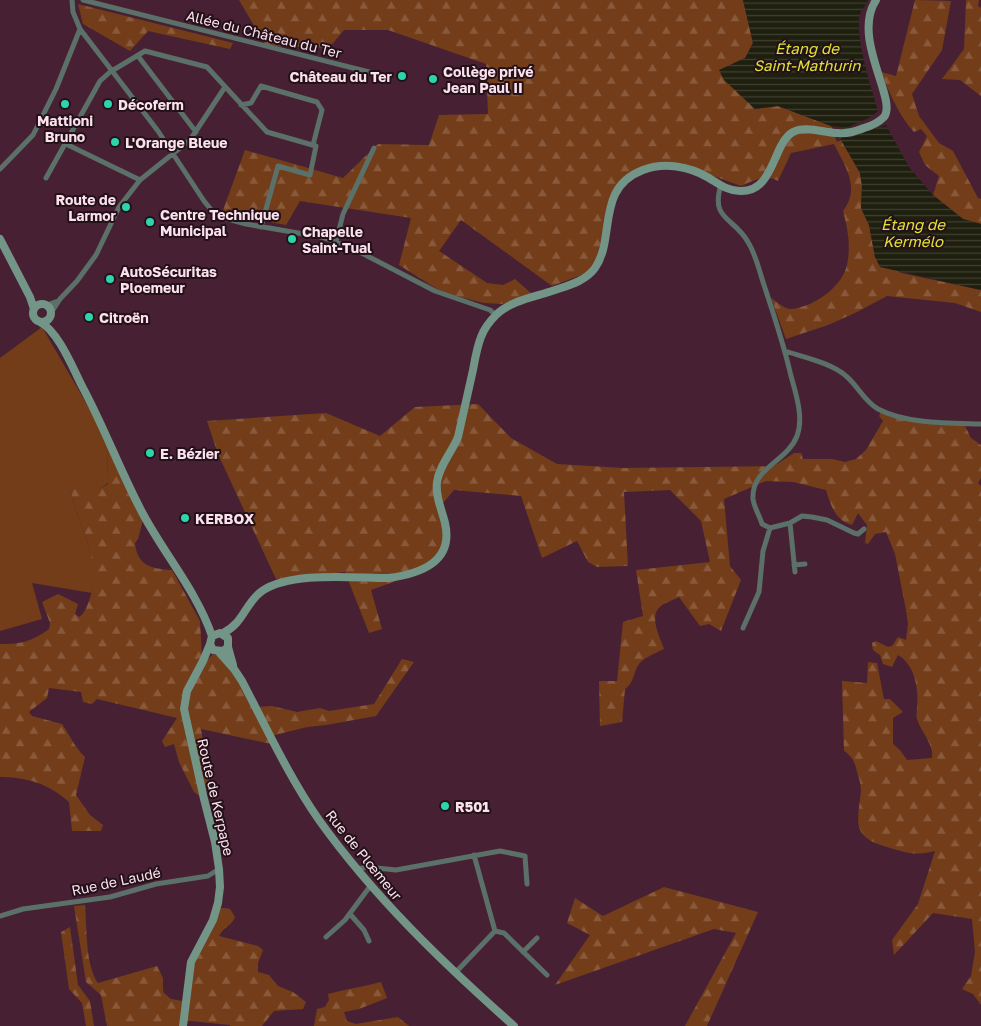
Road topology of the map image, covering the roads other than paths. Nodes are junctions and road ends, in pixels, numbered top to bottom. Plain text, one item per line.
1 (72, 0) edge
2 (83, 0) edge
3 (876, 0) edge
4 (80, 29) junction
5 (138, 56) junction
6 (112, 71) junction
7 (381, 75) dead end
8 (225, 88) junction
9 (241, 105) junction
10 (196, 132) junction
11 (66, 144) junction
12 (313, 145) junction
13 (374, 148) dead end
14 (173, 154) junction
15 (0, 169) edge
16 (46, 178) dead end
17 (140, 180) junction
18 (721, 185) junction
19 (261, 227) junction
20 (0, 239) edge
21 (336, 242) junction
22 (30, 297) junction
23 (60, 299) junction
24 (45, 304) junction
25 (34, 309) junction
26 (50, 315) junction
27 (496, 315) junction
28 (40, 322) junction
29 (51, 330) junction
30 (785, 351) junction
31 (981, 424) edge
32 (790, 523) junction
33 (770, 528) junction
34 (864, 529) dead end
35 (805, 564) dead end
36 (794, 565) junction
37 (795, 572) dead end
38 (271, 587) junction
39 (206, 619) junction
40 (743, 628) dead end
41 (222, 633) junction
42 (211, 640) junction
43 (228, 644) junction
44 (218, 652) junction
45 (203, 661) junction
46 (234, 669) junction
47 (474, 855) junction
48 (219, 869) junction
49 (358, 869) junction
50 (378, 869) junction
51 (208, 876) junction
52 (364, 877) junction
53 (220, 881) junction
54 (371, 884) junction
55 (527, 884) dead end
56 (350, 914) junction
57 (0, 916) edge
58 (495, 931) junction
59 (326, 937) dead end
60 (537, 938) dead end
61 (368, 941) dead end
62 (523, 952) junction
63 (456, 972) junction
64 (547, 974) dead end
65 (183, 1026) edge
66 (514, 1026) edge

1 - 4 street
2 - 7 street, Allée du Château du Ter
3 - 18 main road
4 - 6 street
4 - 15 street
5 - 6 street
5 - 8 street
5 - 10 street
6 - 11 street
6 - 14 street
8 - 9 street
8 - 10 street
9 - 12 street
9 - 12 street
10 - 14 street
11 - 16 street
11 - 17 street
12 - 19 street
13 - 21 street
14 - 17 street
14 - 19 street
17 - 23 street
18 - 27 main road
18 - 30 street
19 - 21 street
20 - 22 main road
21 - 27 street
22 - 24 main road
22 - 25 main road
23 - 24 street
23 - 26 street
24 - 25 main road
24 - 26 main road
25 - 28 main road
26 - 28 main road
26 - 29 main road
27 - 38 main road
28 - 29 main road
29 - 39 main road
30 - 31 street
30 - 33 street
32 - 33 street
32 - 34 street
32 - 36 street
33 - 40 street
35 - 36 street
36 - 37 street
38 - 41 main road
38 - 43 main road
39 - 41 main road, Rue de Plœmeur
39 - 42 main road
41 - 42 main road
41 - 43 main road, Rue de Plœmeur
42 - 44 main road, Rue de Plœmeur
42 - 45 main road, Route de Kerpape
43 - 44 main road, Route de Kerpape
43 - 46 main road, Rue de Plœmeur
44 - 45 main road, Route de Kerpape
44 - 46 main road, Rue de Plœmeur
45 - 48 main road, Route de Kerpape
46 - 49 main road, Rue de Plœmeur
47 - 50 street
47 - 55 street
47 - 58 street
48 - 51 street, Rue de Laudé
48 - 53 main road, Route de Kerpape
49 - 50 street
49 - 52 main road, Rue de Plœmeur
50 - 52 street
51 - 53 street
51 - 57 street, Rue de Laudé
52 - 54 main road, Rue de Plœmeur
53 - 65 main road, Route de Kerpape
54 - 56 street
54 - 63 main road, Rue de Plœmeur
56 - 59 street
56 - 61 street
58 - 62 street
58 - 63 street
60 - 62 street
62 - 64 street
63 - 66 main road, Rue de Plœmeur

